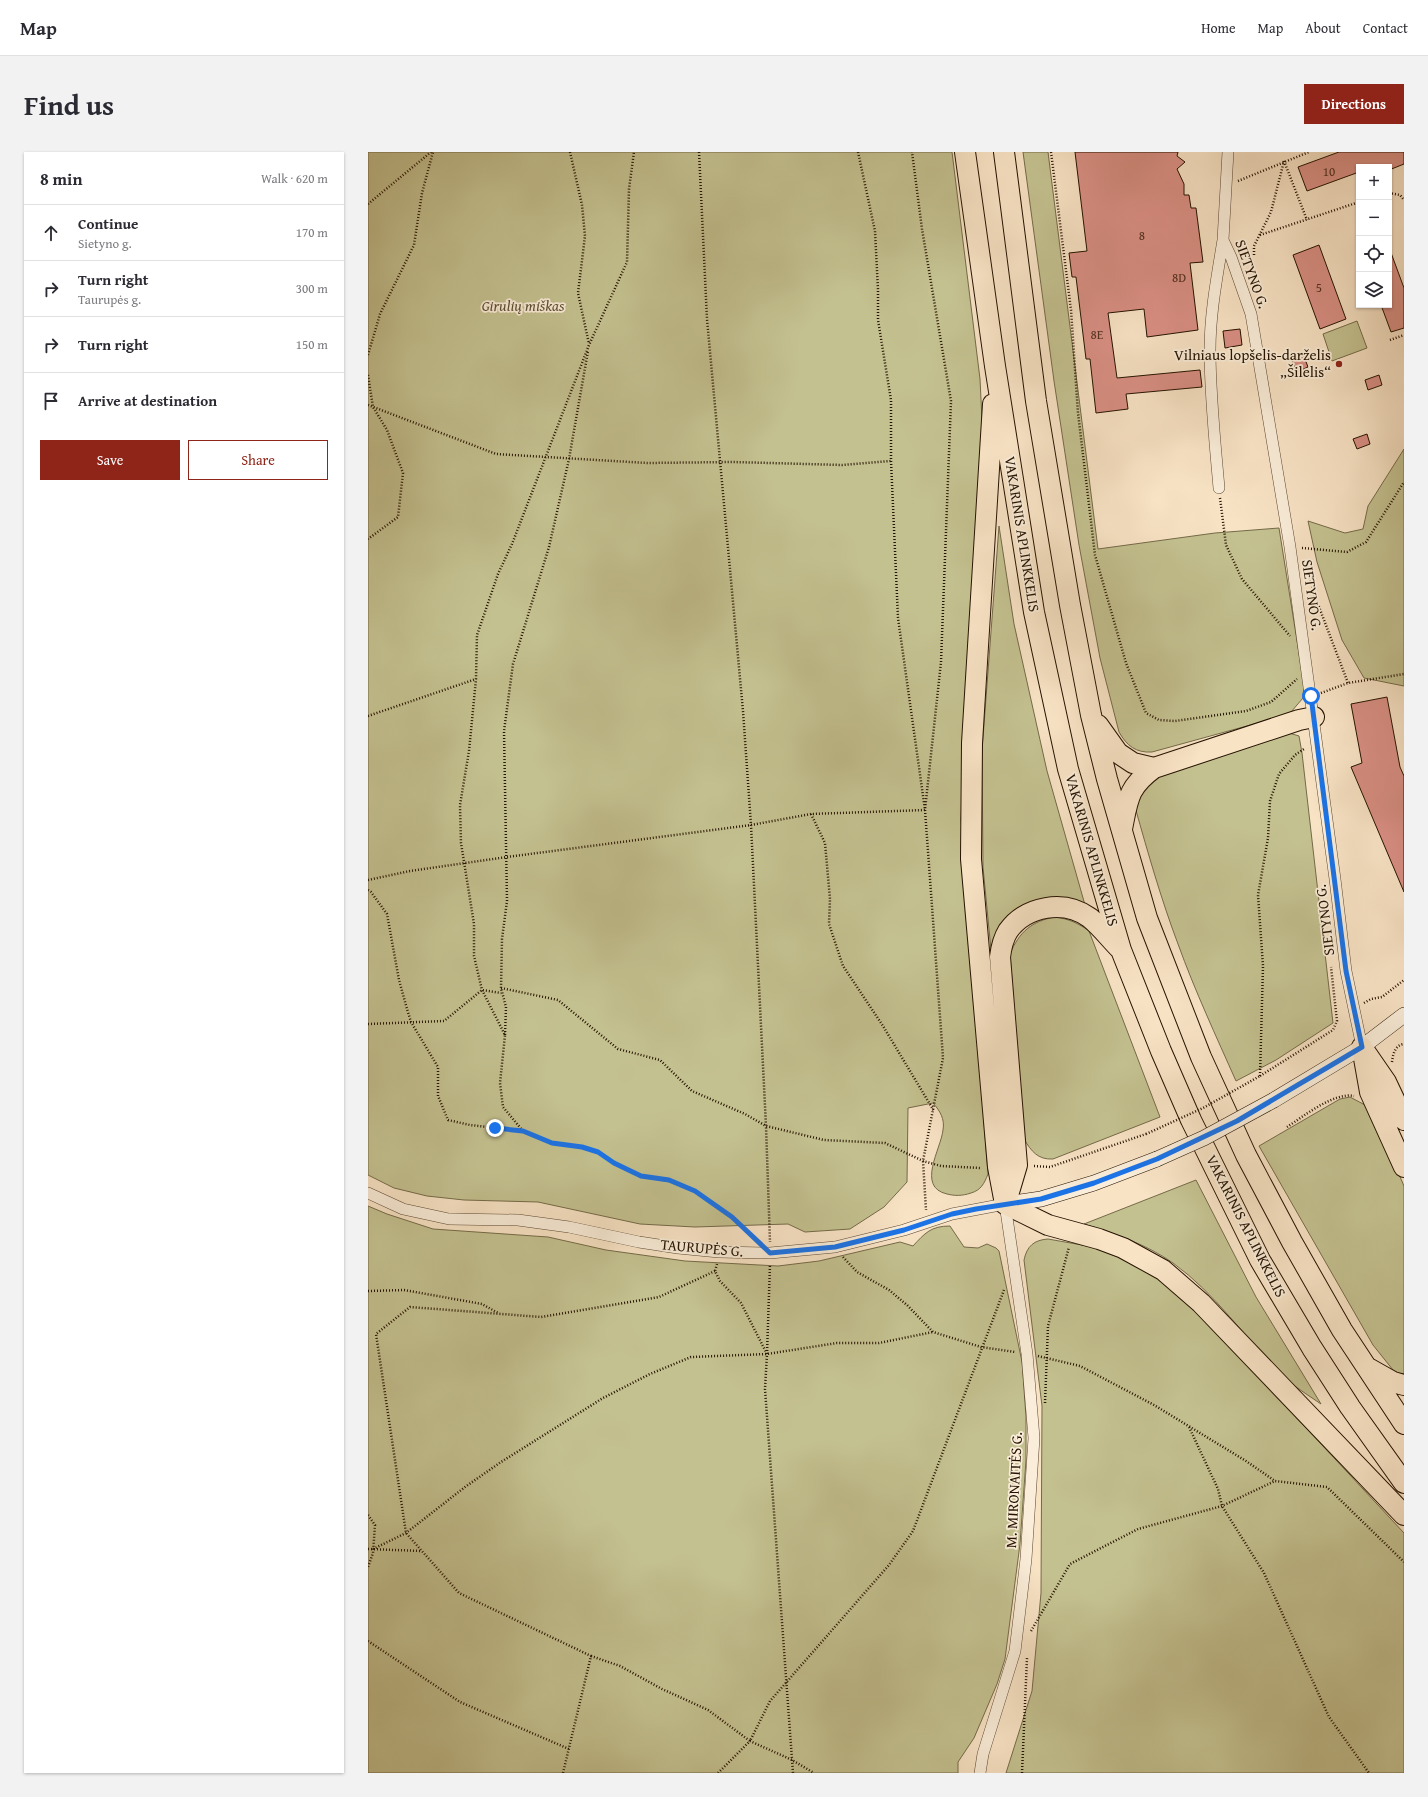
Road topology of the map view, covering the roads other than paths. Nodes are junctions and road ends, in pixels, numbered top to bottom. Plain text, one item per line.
1 (965, 152) edge
2 (1004, 152) edge
3 (1228, 152) edge
4 (1223, 240) junction
5 (995, 366) junction
6 (1219, 488) road end
7 (1091, 715) junction
8 (1314, 717) junction
9 (1154, 768) junction
10 (1122, 832) junction
11 (1121, 950) junction
12 (1404, 1016) edge
13 (1362, 1047) junction
14 (1404, 1120) edge
15 (1404, 1167) edge
16 (368, 1193) edge
17 (1005, 1204) junction
18 (1367, 1367) junction
19 (1404, 1386) edge
20 (1404, 1424) edge
21 (1404, 1483) edge
22 (1404, 1515) edge
23 (980, 1773) edge

1 - 5 highway, VAKARINIS APLINKKELIS
2 - 7 highway
3 - 4 street, SIETYNO G.
4 - 6 street
4 - 8 street, SIETYNO G.
5 - 11 highway, VAKARINIS APLINKKELIS
5 - 17 highway
7 - 9 highway
7 - 10 highway
8 - 9 highway
8 - 13 street, SIETYNO G.
9 - 10 highway
10 - 18 highway
11 - 17 highway
11 - 21 highway, VAKARINIS APLINKKELIS
12 - 13 main road, TAURUPĖS G.
13 - 14 highway
13 - 15 highway
13 - 17 main road, TAURUPĖS G., bridge
16 - 17 street, TAURUPĖS G.
17 - 22 highway
17 - 23 street, M. MIRONAITĖS G.
18 - 19 highway
18 - 20 highway

